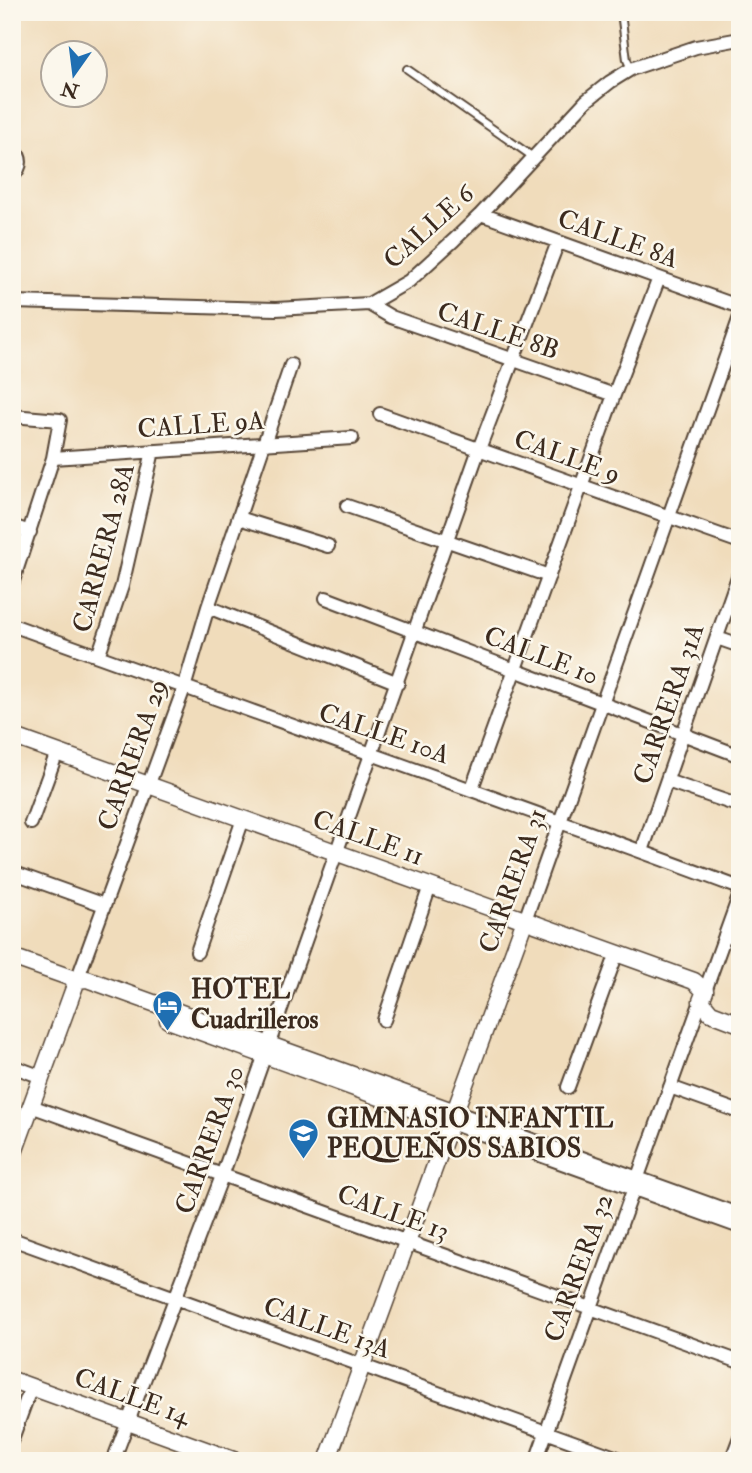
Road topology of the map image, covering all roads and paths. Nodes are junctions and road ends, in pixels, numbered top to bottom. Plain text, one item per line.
1 (621, 12) edge
2 (740, 39) edge
3 (407, 69) dead end
4 (631, 69) junction
5 (12, 147) edge
6 (533, 157) junction
7 (12, 177) edge
8 (481, 214) junction
9 (558, 242) junction
10 (659, 278) junction
11 (12, 302) edge
12 (369, 304) junction
13 (740, 307) edge
14 (740, 317) edge
15 (511, 359) junction
16 (291, 365) dead end
17 (614, 395) junction
18 (380, 414) dead end
19 (12, 416) edge
20 (352, 438) dead end
21 (264, 444) junction
22 (479, 449) junction
23 (153, 451) junction
24 (53, 457) junction
25 (582, 486) junction
26 (347, 506) dead end
27 (668, 517) junction
28 (239, 518) junction
29 (12, 526) edge
30 (30, 532) junction
31 (447, 541) junction
32 (740, 542) edge
33 (328, 545) dead end
34 (740, 571) edge
35 (549, 576) junction
36 (12, 584) edge
37 (326, 598) dead end
38 (208, 607) junction
39 (12, 625) edge
40 (415, 632) junction
41 (717, 638) junction
42 (740, 646) edge
43 (98, 656) junction
44 (515, 670) junction
45 (398, 682) junction
46 (184, 688) junction
47 (603, 704) junction
48 (683, 735) junction
49 (12, 736) edge
50 (57, 752) junction
51 (372, 754) junction
52 (740, 757) edge
53 (667, 781) junction
54 (148, 785) junction
55 (472, 788) junction
56 (731, 803) dead end
57 (243, 819) junction
58 (561, 821) junction
59 (31, 823) dead end
60 (642, 851) junction
61 (336, 853) junction
62 (12, 873) edge
63 (430, 886) junction
64 (740, 888) edge
65 (740, 894) edge
66 (104, 905) junction
67 (525, 920) junction
68 (725, 935) junction
69 (740, 940) edge
70 (197, 952) dead end
71 (617, 953) junction
72 (12, 957) edge
73 (77, 980) junction
74 (703, 996) junction
75 (384, 1020) dead end
76 (740, 1024) edge
77 (267, 1051) junction
78 (12, 1066) edge
79 (42, 1077) junction
80 (568, 1087) dead end
81 (670, 1087) junction
82 (31, 1106) junction
83 (740, 1112) edge
84 (453, 1118) junction
85 (12, 1158) edge
86 (222, 1176) junction
87 (636, 1184) junction
88 (740, 1215) edge
89 (740, 1227) edge
90 (12, 1239) edge
91 (407, 1242) junction
92 (174, 1297) junction
93 (590, 1308) junction
94 (740, 1362) edge
95 (362, 1365) junction
96 (12, 1380) edge
97 (31, 1387) junction
98 (128, 1420) junction
99 (546, 1432) junction
100 (740, 1437) edge
101 (12, 1438) edge
102 (113, 1461) edge
103 (236, 1461) edge
104 (327, 1461) edge
105 (536, 1461) edge
106 (626, 1461) edge
107 (731, 1461) edge

1 - 4 lane
2 - 4 street, CALLE 6
3 - 6 lane
4 - 6 street, CALLE 6
5 - 7 street
6 - 8 street, CALLE 6
8 - 9 street, CALLE 8A
8 - 12 street, CALLE 6
9 - 10 street, CALLE 8A
9 - 15 street, CARRERA 30
10 - 13 street, CALLE 8A
10 - 17 street
11 - 12 street, CALLE 6
12 - 15 street, CALLE 8B
14 - 27 street, CARRERA 31
15 - 17 street, CALLE 8B
15 - 22 street, CARRERA 30
16 - 21 street, CARRERA 29
17 - 25 street
18 - 22 street, CALLE 9
19 - 24 street
20 - 21 street, CALLE 9A
21 - 23 street, CALLE 9A
21 - 28 street, CARRERA 29
22 - 25 street, CALLE 9
22 - 31 street, CARRERA 30
23 - 24 street, CALLE 9A
23 - 43 street, CARRERA 28A
24 - 30 street
25 - 27 street, CALLE 9
25 - 35 street
26 - 31 street
27 - 32 street, CALLE 9
27 - 47 street, CARRERA 31
28 - 33 street
28 - 38 street, CARRERA 29
29 - 30 street
30 - 36 street
31 - 35 street
31 - 40 street, CARRERA 30
34 - 41 street, CARRERA 31A
35 - 44 street
37 - 40 street, CALLE 10
38 - 45 street
38 - 46 street, CARRERA 29
39 - 43 street, CALLE 10A
40 - 44 street, CALLE 10
40 - 45 street, CARRERA 30
41 - 42 street
41 - 48 street, CARRERA 31A
43 - 46 street, CALLE 10A
44 - 47 street, CALLE 10
44 - 55 street
45 - 51 street, CARRERA 30
46 - 51 street, CALLE 10A
46 - 54 street, CARRERA 29
47 - 48 street, CALLE 10
47 - 58 street, CARRERA 31
48 - 52 street, CALLE 10
48 - 53 street, CARRERA 31A
49 - 50 street, CALLE 11
50 - 54 street, CALLE 11
50 - 59 street
51 - 55 street, CALLE 10A
51 - 61 street, CARRERA 30
53 - 56 street
53 - 60 street, CARRERA 31A
54 - 57 street, CALLE 11
54 - 66 street, CARRERA 29
55 - 58 street, CALLE 10A
57 - 61 street, CALLE 11
57 - 70 street
58 - 60 street, CALLE 10A
58 - 67 street, CARRERA 31
60 - 64 street, CALLE 10A
61 - 63 street, CALLE 11
61 - 77 street, CARRERA 30
62 - 66 street
63 - 67 street, CALLE 11
63 - 75 street
65 - 68 street, CARRERA 32
66 - 73 street, CARRERA 29
67 - 71 street, CALLE 11
67 - 84 street, CARRERA 31
68 - 69 street
68 - 74 street, CARRERA 32
71 - 74 street, CALLE 11
71 - 80 street
72 - 73 street
73 - 77 street
73 - 79 street, CARRERA 29
74 - 76 street, CALLE 11
74 - 81 street, CARRERA 32
77 - 84 street
77 - 86 street, CARRERA 30
78 - 79 street
79 - 82 street, CARRERA 29
81 - 83 street
81 - 87 street, CARRERA 32
82 - 85 street, CARRERA 29
82 - 86 street, CALLE 13
84 - 87 street
84 - 91 street, CARRERA 31
86 - 91 street, CALLE 13
86 - 92 street, CARRERA 30
87 - 88 street
87 - 89 street
87 - 93 street, CARRERA 32
90 - 92 street, CALLE 13A
91 - 93 street, CALLE 13
91 - 95 street, CARRERA 31
92 - 95 street, CALLE 13A
92 - 98 street, CARRERA 30
93 - 94 street, CALLE 13
93 - 99 street, CARRERA 32
95 - 99 street, CALLE 13A
95 - 104 street, CARRERA 31
96 - 97 street, CALLE 14
97 - 98 street, CALLE 14
97 - 101 street
98 - 102 street, CARRERA 30
98 - 103 street, CALLE 14
99 - 105 street, CARRERA 32
99 - 106 street, CALLE 13A
100 - 107 street

